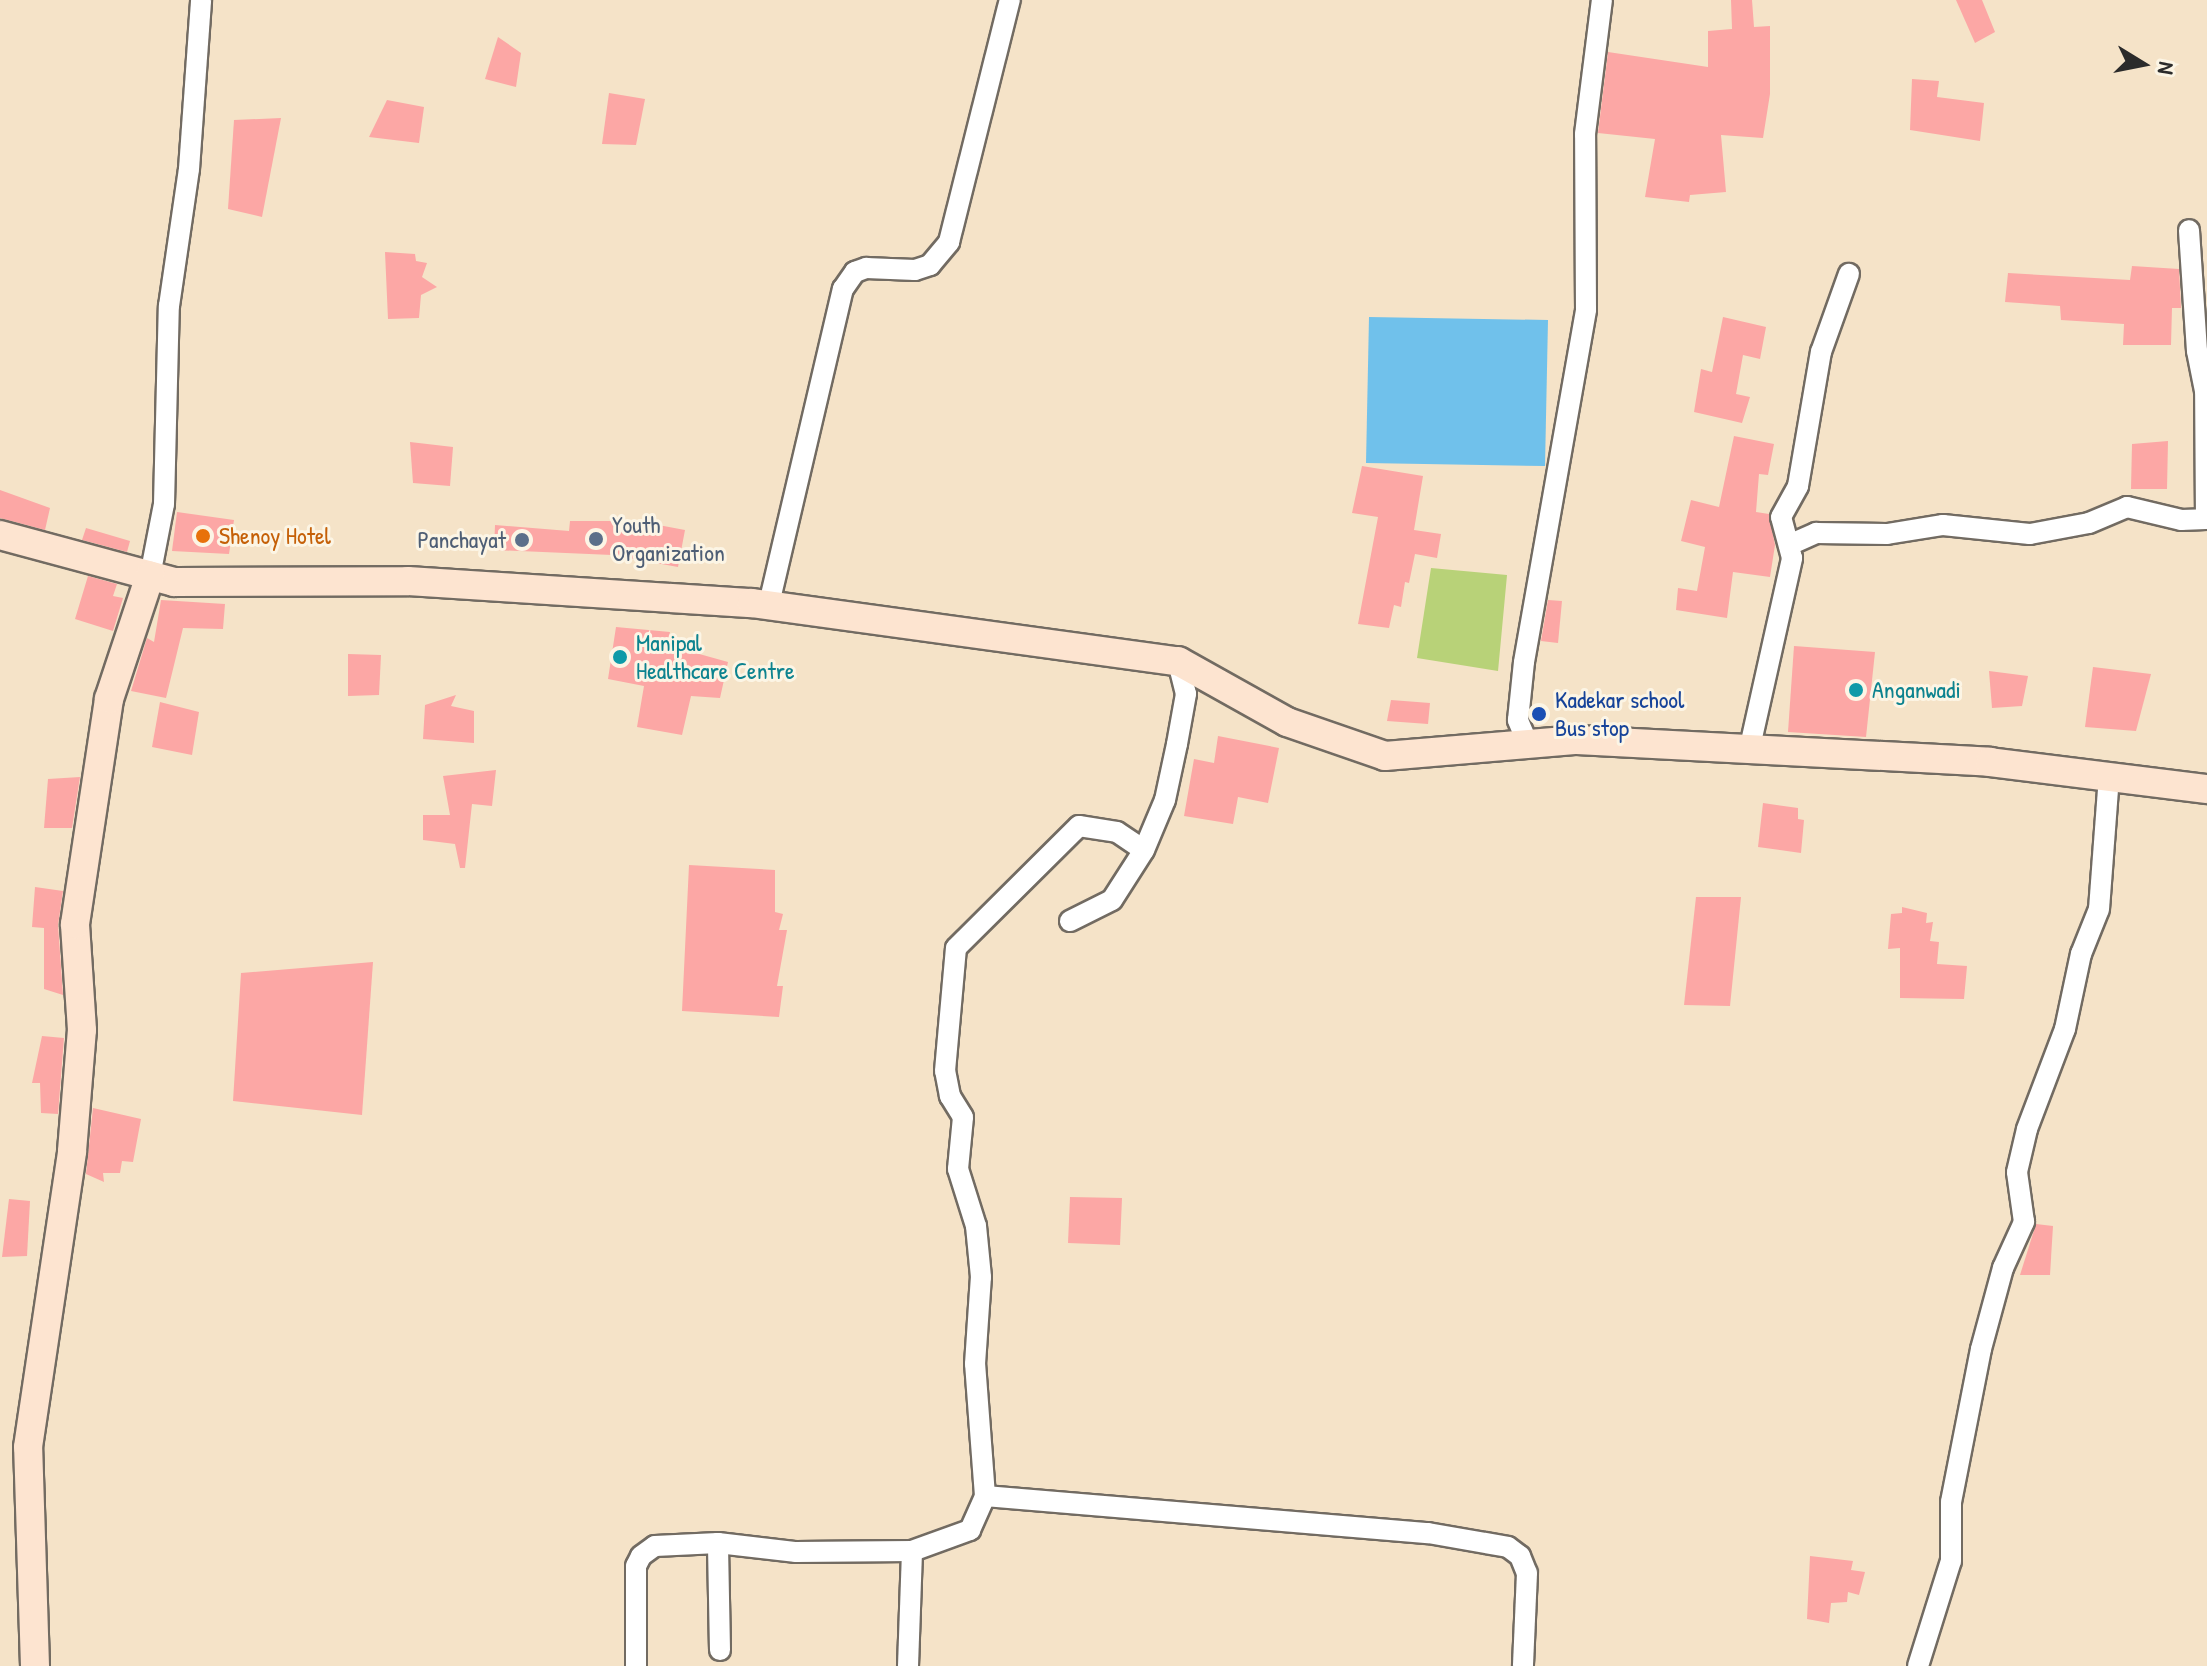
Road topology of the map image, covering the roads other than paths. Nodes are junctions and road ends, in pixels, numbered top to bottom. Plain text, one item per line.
1 (201, 0) edge
2 (1010, 0) edge
3 (1602, 0) edge
4 (2189, 230) dead end
5 (1849, 274) dead end
6 (0, 535) edge
7 (1789, 545) junction
8 (150, 576) junction
9 (768, 608) junction
10 (1178, 661) junction
11 (1528, 744) junction
12 (1749, 751) junction
13 (2109, 775) junction
14 (2207, 789) edge
15 (1144, 850) junction
16 (1070, 921) dead end
17 (985, 1496) junction
18 (718, 1543) junction
19 (912, 1551) junction
20 (720, 1650) dead end
21 (35, 1666) edge
22 (636, 1666) edge
23 (908, 1666) edge
24 (1523, 1666) edge
25 (1918, 1666) edge

1 - 8 street
2 - 9 street
3 - 11 street
4 - 7 street
5 - 7 street
6 - 8 main road
7 - 12 street
8 - 9 main road
8 - 21 main road
9 - 10 main road
10 - 11 main road
10 - 15 street
11 - 12 main road
12 - 13 main road
13 - 14 main road
13 - 25 street
15 - 16 street
15 - 17 street
17 - 19 street
17 - 24 street
18 - 19 street
18 - 20 street
18 - 22 street
19 - 23 street

